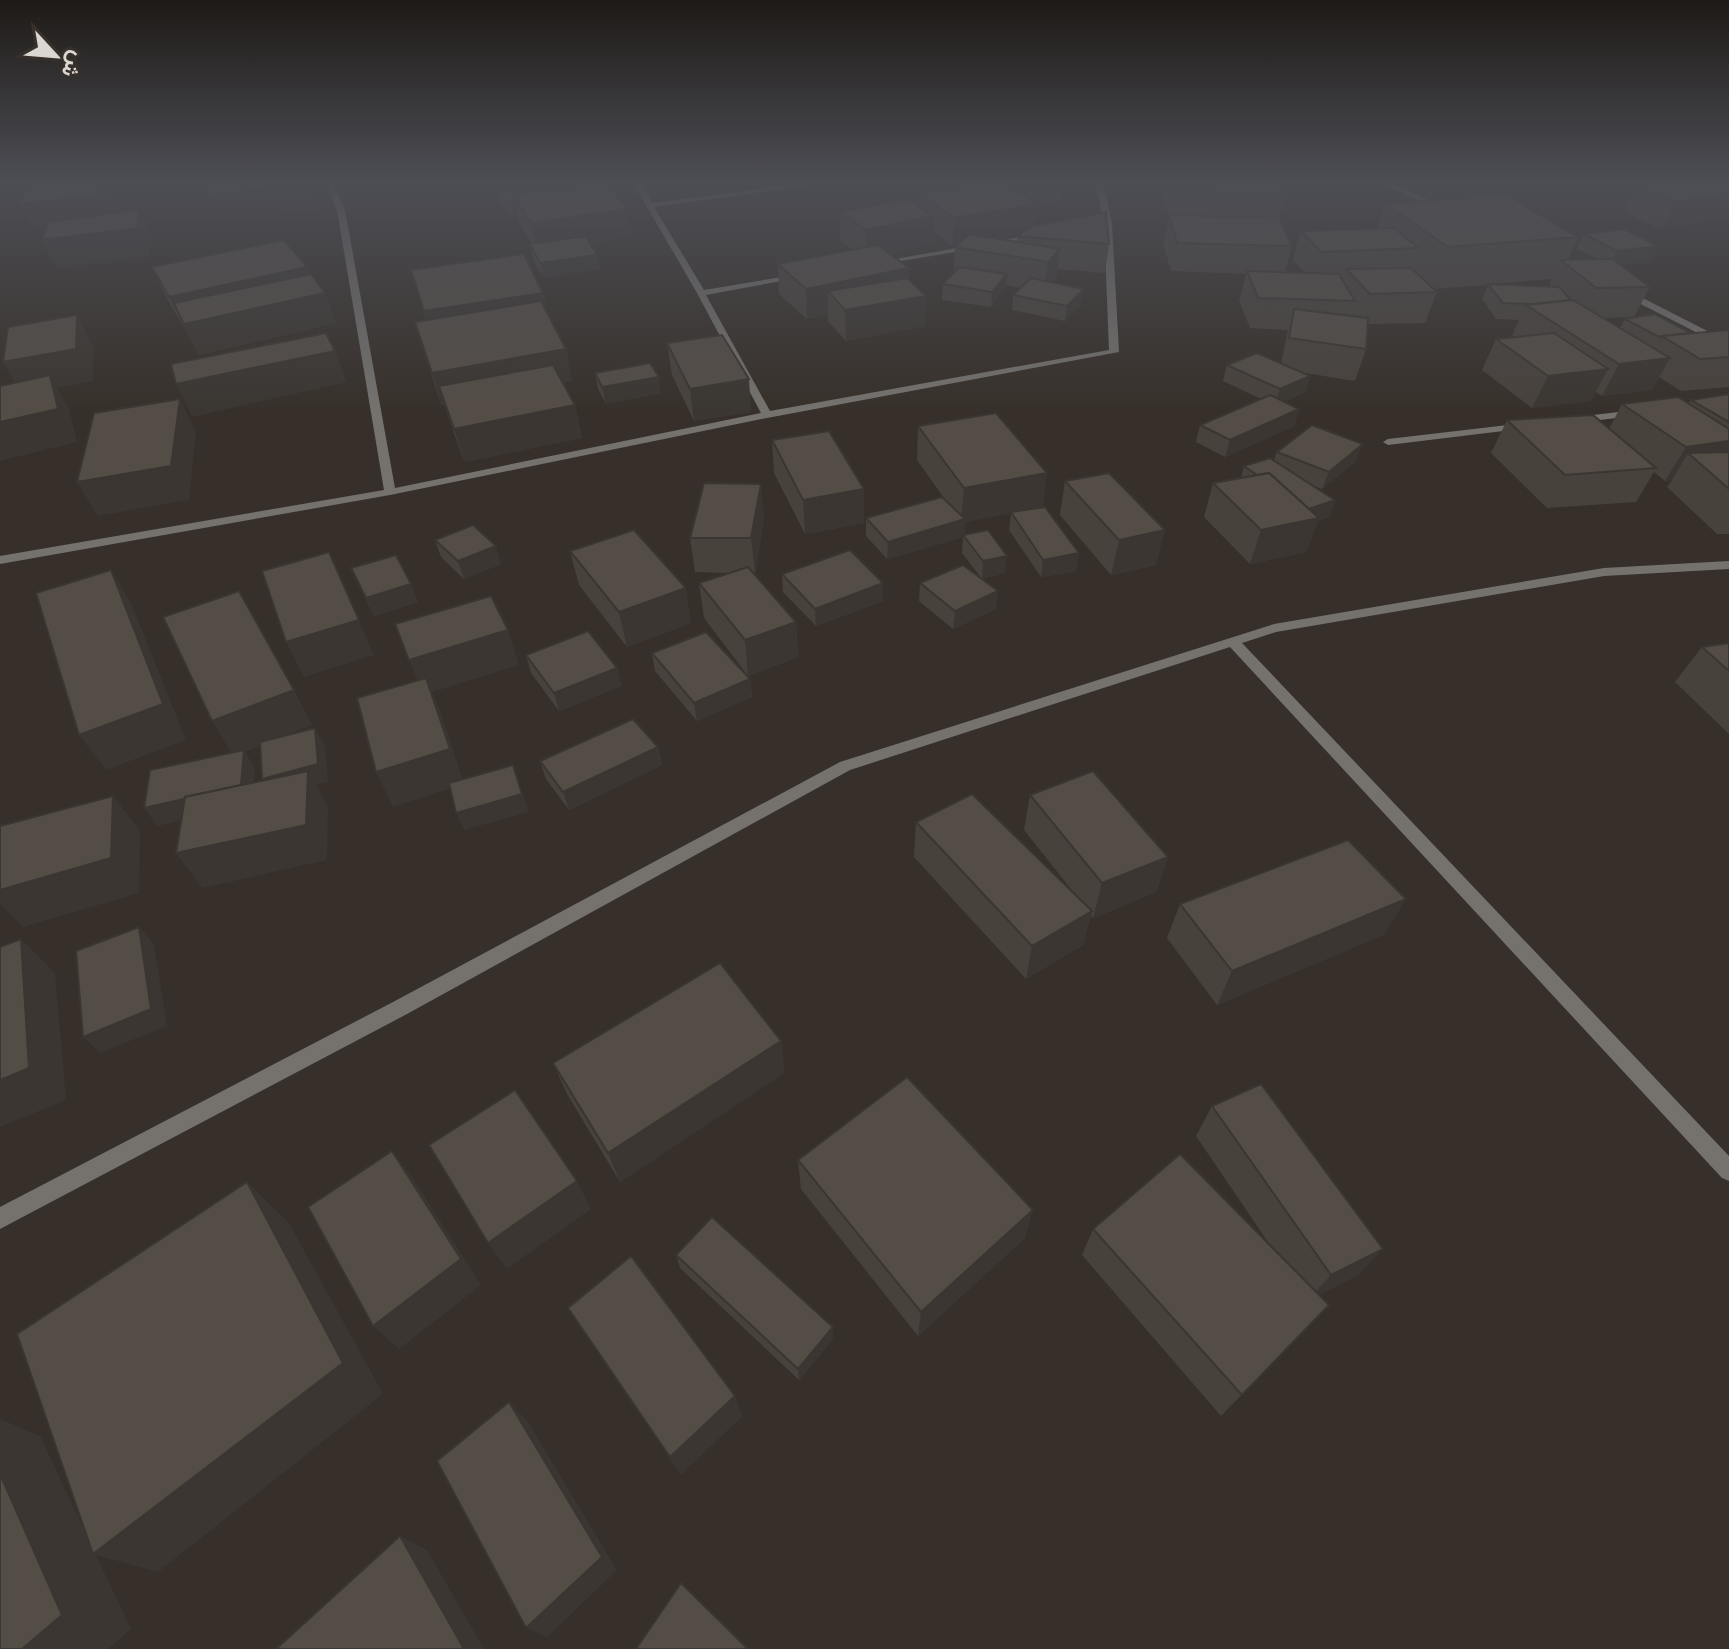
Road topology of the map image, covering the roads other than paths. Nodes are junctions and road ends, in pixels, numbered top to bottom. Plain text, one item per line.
1 (349, 258) edge
2 (681, 258) edge
3 (909, 258) edge
4 (1110, 258) edge
5 (874, 264) edge
6 (811, 275) edge
7 (1617, 288) edge
8 (701, 293) junction
9 (1729, 346) edge
10 (1651, 411) edge
11 (767, 415) junction
12 (1558, 422) edge
13 (1543, 424) edge
14 (1388, 442) dead end
15 (390, 492) junction
16 (0, 560) edge
17 (1729, 565) edge
18 (1233, 642) junction
19 (1729, 1171) edge
20 (0, 1218) edge

1 - 15 street
2 - 8 street
3 - 5 street
4 - 11 street
6 - 8 street
7 - 9 street
8 - 11 street
10 - 12 street
11 - 15 street
13 - 14 street
15 - 16 street
17 - 18 street
18 - 19 street
18 - 20 street

